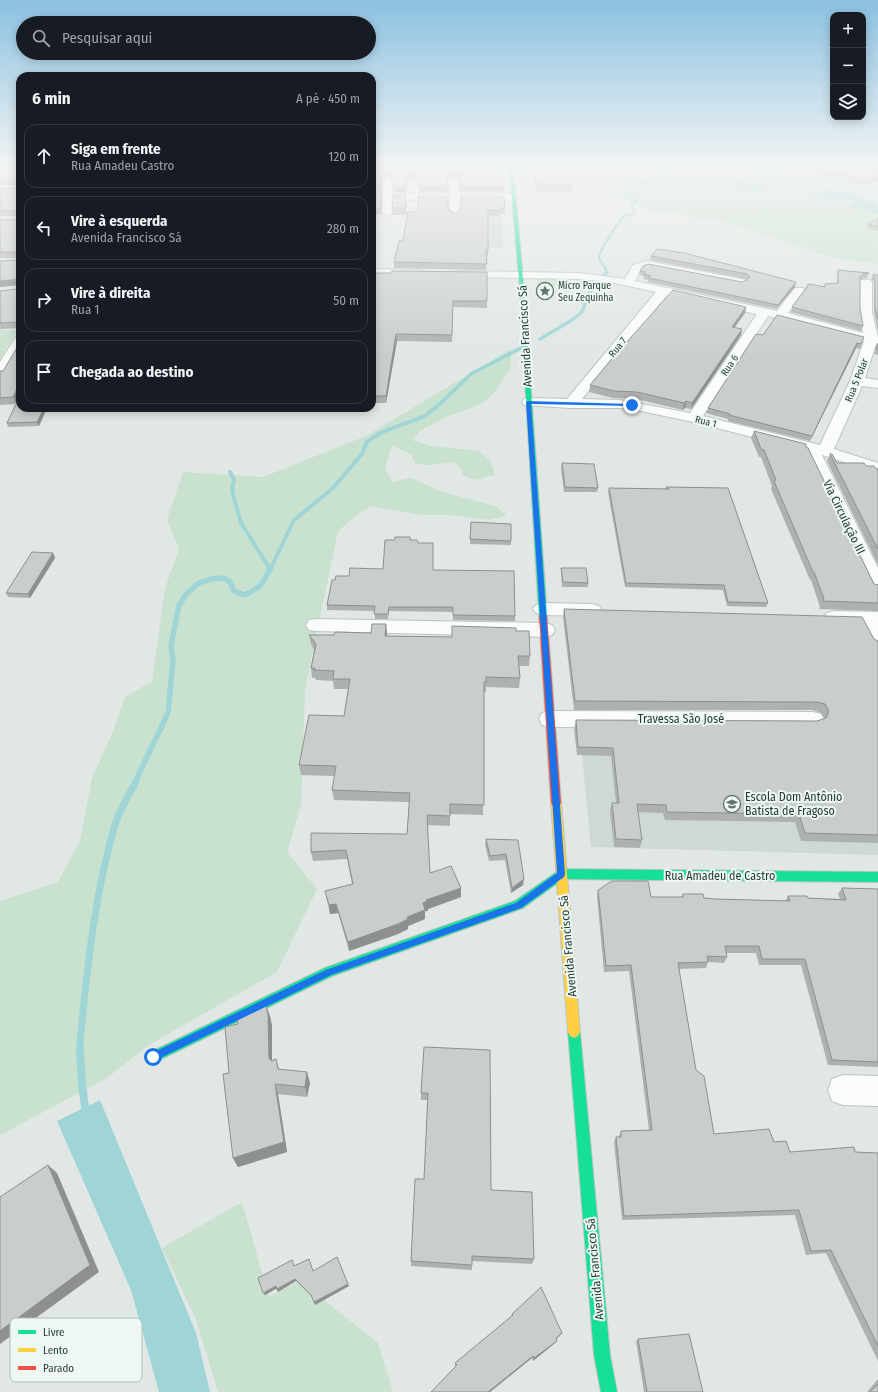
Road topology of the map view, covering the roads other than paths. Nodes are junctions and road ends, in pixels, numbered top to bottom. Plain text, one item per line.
1 (516, 229) edge
2 (376, 272) edge
3 (433, 273) edge
4 (449, 274) edge
5 (521, 275) junction
6 (629, 282) junction
7 (870, 288) edge
8 (664, 290) junction
9 (799, 290) dead end
10 (726, 303) junction
11 (764, 312) junction
12 (872, 314) edge
13 (780, 315) junction
14 (875, 341) edge
15 (16, 347) edge
16 (1, 369) edge
17 (857, 381) junction
18 (878, 384) edge
19 (528, 402) junction
20 (570, 404) junction
21 (694, 418) junction
22 (818, 449) junction
23 (878, 468) edge
24 (878, 587) edge
25 (543, 609) junction
26 (606, 611) edge
27 (818, 617) edge
28 (872, 618) edge
29 (316, 625) dead end
30 (545, 630) junction
31 (878, 642) edge
32 (550, 719) junction
33 (813, 720) edge
34 (561, 874) junction
35 (878, 877) edge
36 (153, 1057) dead end
37 (843, 1090) dead end
38 (878, 1092) edge
39 (609, 1392) edge

1 - 5 main road, Avenida Francisco Sá
2 - 3 street
4 - 5 street
5 - 6 street
5 - 19 main road, Avenida Francisco Sá
6 - 8 street
6 - 10 street
7 - 12 street, Rua 5 Polar
8 - 10 street
8 - 20 street, Rua 7
9 - 13 street
10 - 11 street
11 - 13 street
11 - 21 street, Rua 6
12 - 14 street, Rua 5 Polar
13 - 14 street
14 - 17 street, Rua 5 Polar
15 - 16 street
17 - 18 street
17 - 22 street, Rua 5 Polar
19 - 20 street, Rua 1
19 - 25 main road, Avenida Francisco Sá
20 - 21 street, Rua 1
21 - 22 street, Rua 1
22 - 23 street, Rua 1
22 - 24 street, Via Circulação III
25 - 26 street
25 - 30 main road, Avenida Francisco Sá
27 - 28 street
28 - 31 street
29 - 30 street
30 - 32 main road, Avenida Francisco Sá
32 - 33 street, Travessa São José
32 - 34 main road, Avenida Francisco Sá
34 - 35 main road, Rua Amadeu de Castro
34 - 36 main road
34 - 39 main road, Avenida Francisco Sá
37 - 38 street

